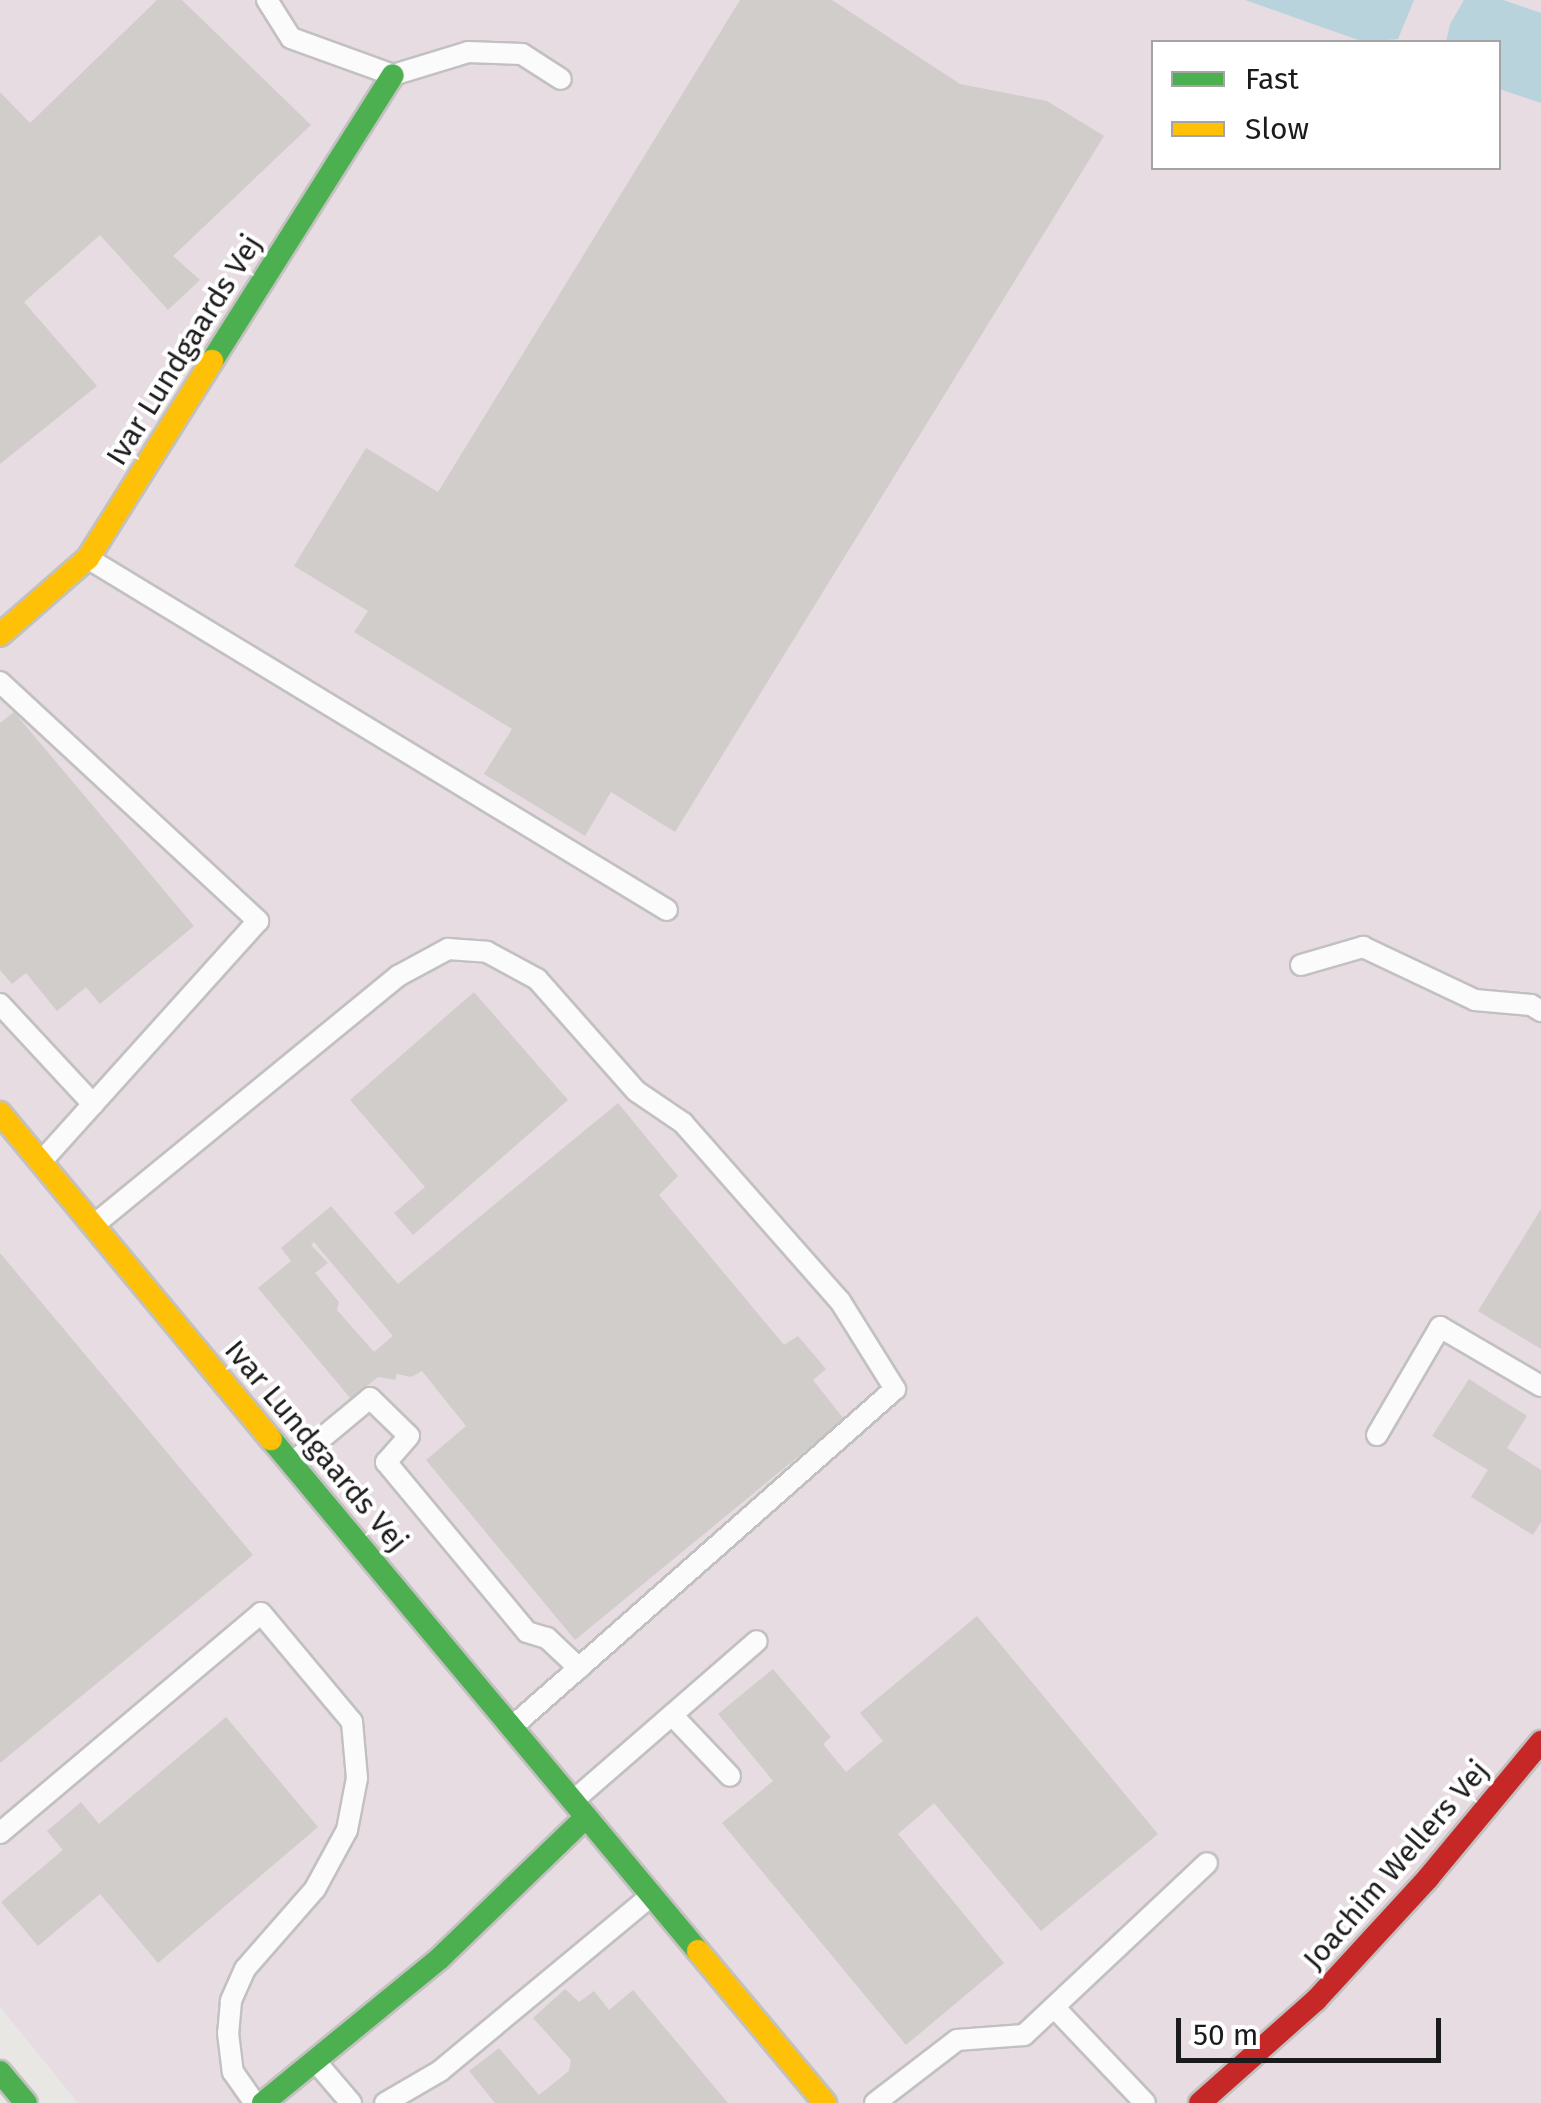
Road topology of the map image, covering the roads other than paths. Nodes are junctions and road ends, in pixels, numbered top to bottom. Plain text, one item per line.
1 (267, 0) edge
2 (393, 75) junction
3 (562, 80) dead end
4 (88, 558) junction
5 (0, 636) edge
6 (0, 682) edge
7 (667, 910) dead end
8 (1301, 965) dead end
9 (0, 1004) edge
10 (1541, 1011) edge
11 (93, 1104) junction
12 (0, 1114) edge
13 (41, 1162) junction
14 (93, 1225) junction
15 (1541, 1386) edge
16 (1377, 1435) dead end
17 (292, 1464) junction
18 (757, 1641) dead end
19 (579, 1668) junction
20 (672, 1715) junction
21 (512, 1728) junction
22 (1541, 1742) edge
23 (730, 1776) dead end
24 (579, 1809) junction
25 (0, 1833) edge
26 (1207, 1863) dead end
27 (652, 1895) junction
28 (1054, 2008) junction
29 (314, 2060) junction
30 (0, 2072) edge
31 (1224, 2083) junction
32 (26, 2103) edge
33 (254, 2103) edge
34 (263, 2103) edge
35 (351, 2103) edge
36 (385, 2103) edge
37 (825, 2103) edge
38 (875, 2103) edge
39 (1145, 2103) edge
40 (1200, 2103) edge
41 (1243, 2103) edge

1 - 2 lane
2 - 3 lane
2 - 4 street, Ivar Lundgaards Vej
4 - 5 street, Ivar Lundgaards Vej
4 - 7 lane
6 - 11 lane
8 - 10 lane
9 - 11 lane
11 - 13 lane
12 - 13 street, Ivar Lundgaards Vej
13 - 14 street, Ivar Lundgaards Vej
14 - 17 street, Ivar Lundgaards Vej
14 - 19 lane
15 - 16 lane
17 - 19 lane
17 - 21 street, Ivar Lundgaards Vej
18 - 20 lane
19 - 21 lane
20 - 23 lane
20 - 24 lane
21 - 24 street, Ivar Lundgaards Vej
22 - 31 street, Joachim Wellers Vej
24 - 27 street, Ivar Lundgaards Vej
24 - 29 street
25 - 33 lane
26 - 28 lane
27 - 36 lane
27 - 37 street, Ivar Lundgaards Vej
28 - 38 lane
28 - 39 lane
29 - 34 street
29 - 35 lane
30 - 32 street
31 - 40 street, Joachim Wellers Vej
31 - 41 lane

